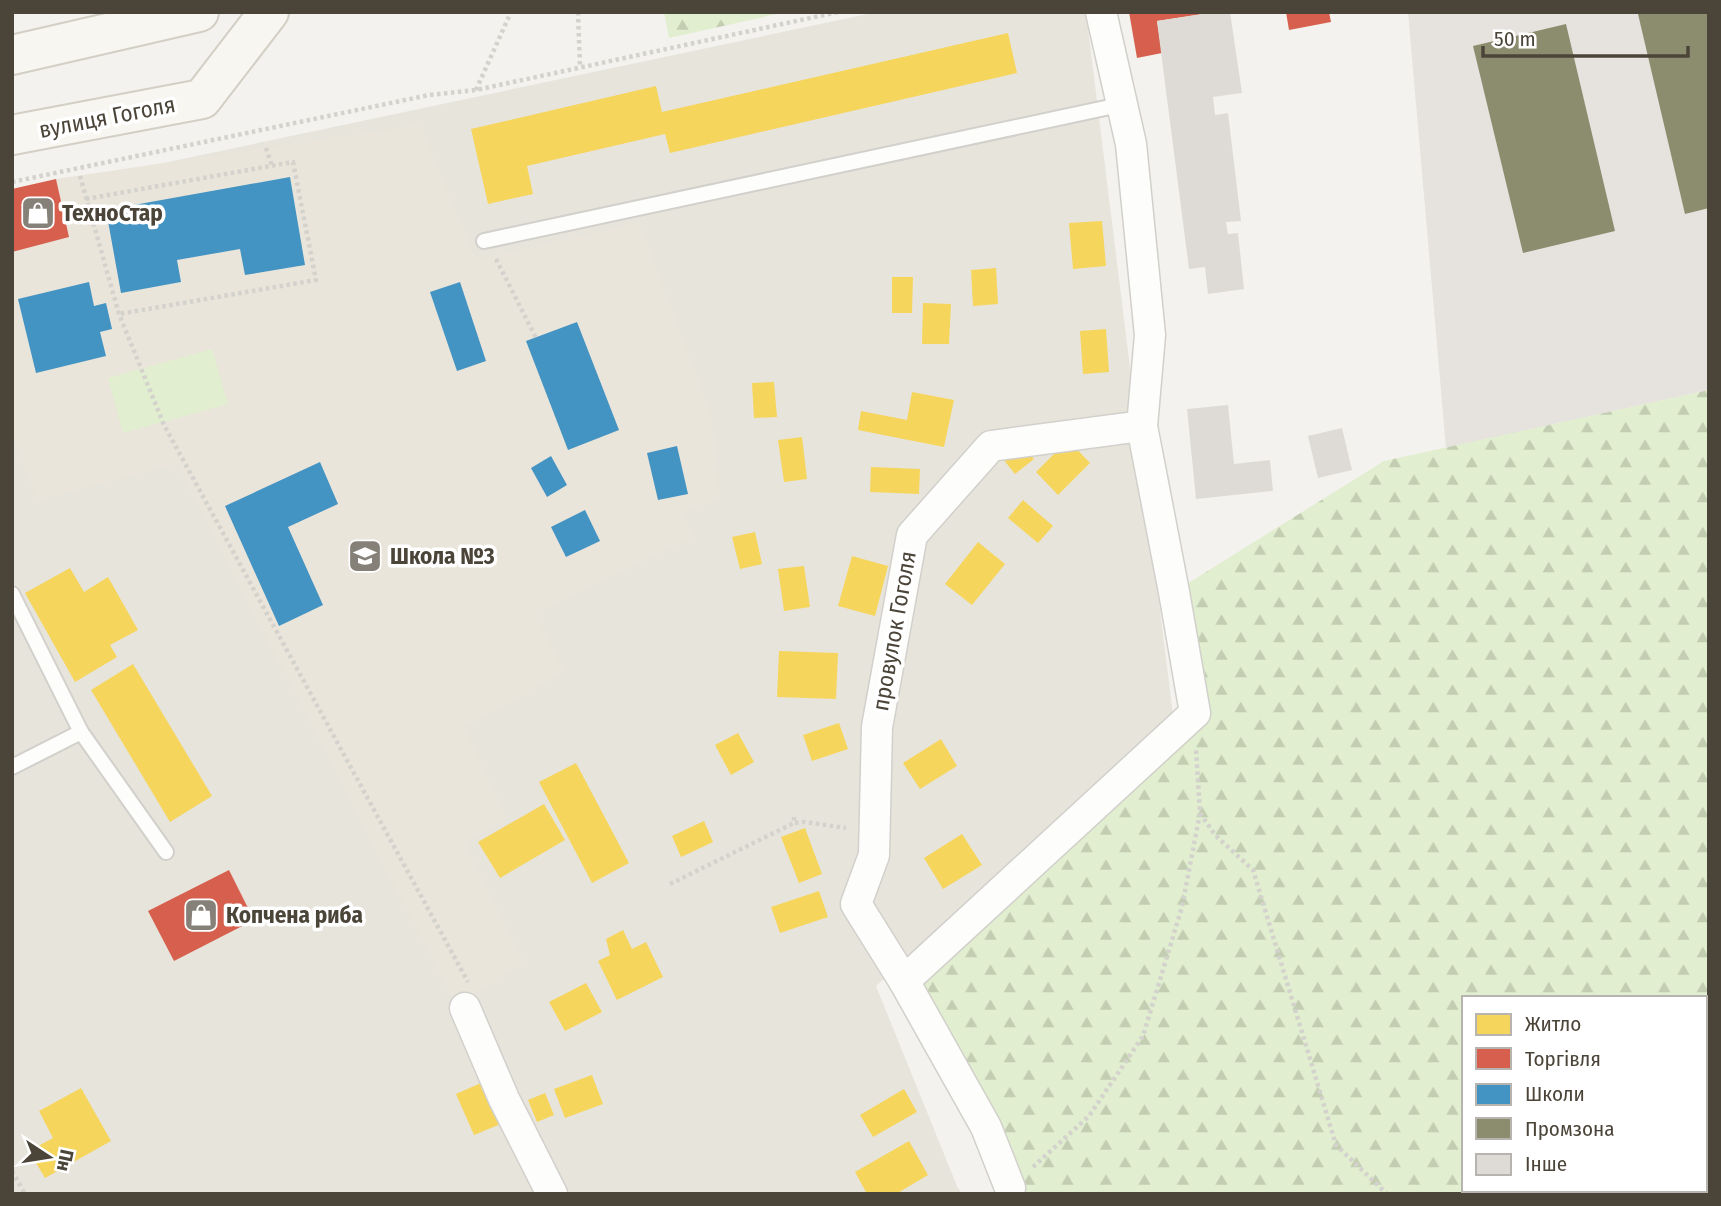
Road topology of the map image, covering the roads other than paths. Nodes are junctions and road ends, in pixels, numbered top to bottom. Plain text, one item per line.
1 (269, 12) edge
2 (1101, 12) edge
3 (186, 15) edge
4 (12, 55) edge
5 (202, 99) junction
6 (1124, 104) junction
7 (12, 135) edge
8 (484, 241) dead end
9 (1142, 426) junction
10 (12, 594) edge
11 (81, 732) junction
12 (12, 767) edge
13 (166, 852) dead end
14 (904, 981) junction
15 (470, 1001) road end
16 (1010, 1188) road end
17 (552, 1194) edge

1 - 5 street, вулиця Гоголя
2 - 6 street
3 - 4 street, вулиця Гоголя
3 - 5 street, вулиця Гоголя
5 - 7 street, вулиця Гоголя
6 - 8 lane
6 - 9 street
9 - 14 street
9 - 14 street, провулок Гоголя
10 - 11 lane
11 - 12 lane
11 - 13 lane
14 - 16 street, провулок Гоголя
15 - 17 street

